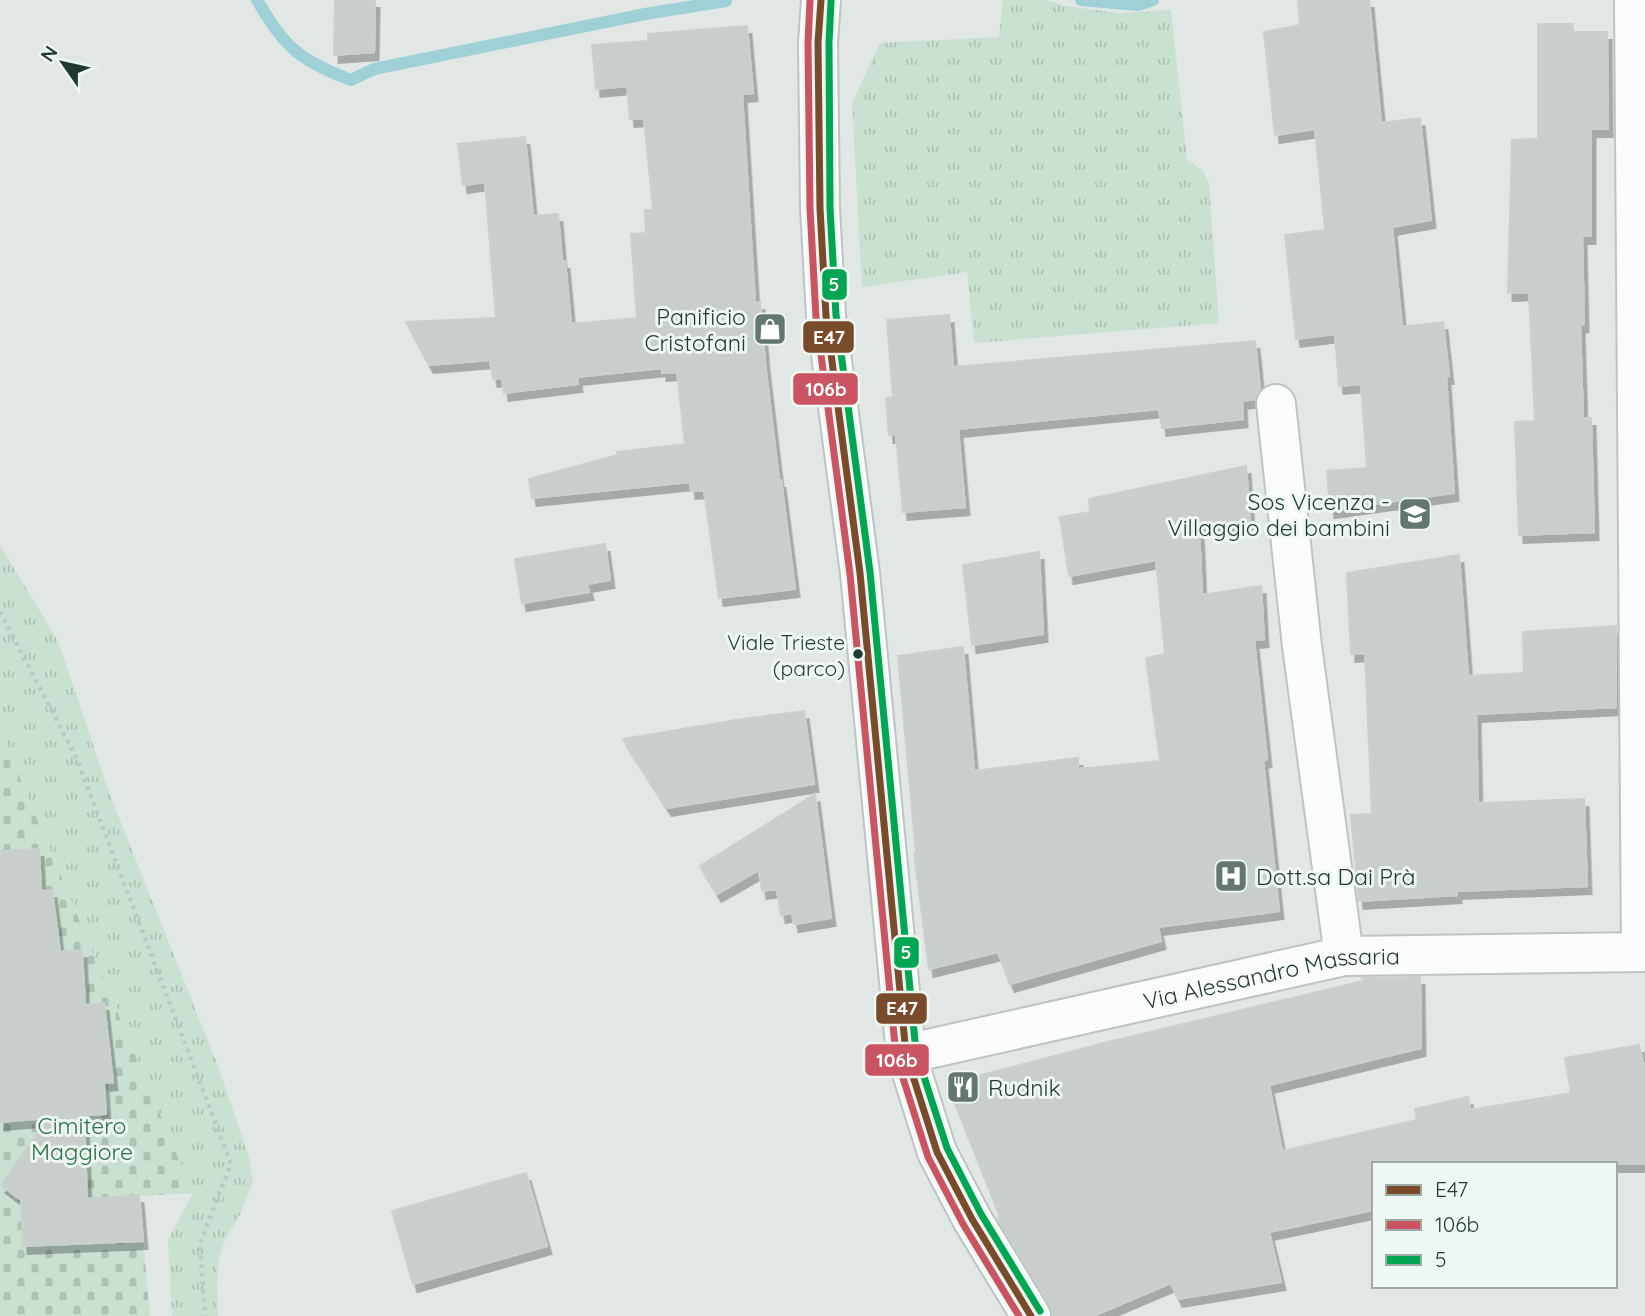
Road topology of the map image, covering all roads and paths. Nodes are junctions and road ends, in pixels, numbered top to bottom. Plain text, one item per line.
1 (821, 0) edge
2 (1634, 0) edge
3 (1276, 404) dead end
4 (0, 612) edge
5 (1643, 952) edge
6 (1344, 956) junction
7 (906, 1055) junction
8 (205, 1316) edge
9 (1031, 1316) edge

1 - 7 street
2 - 5 street
3 - 6 street
4 - 8 path
5 - 6 street, Via Alessandro Massaria
6 - 7 street, Via Alessandro Massaria
7 - 9 street

